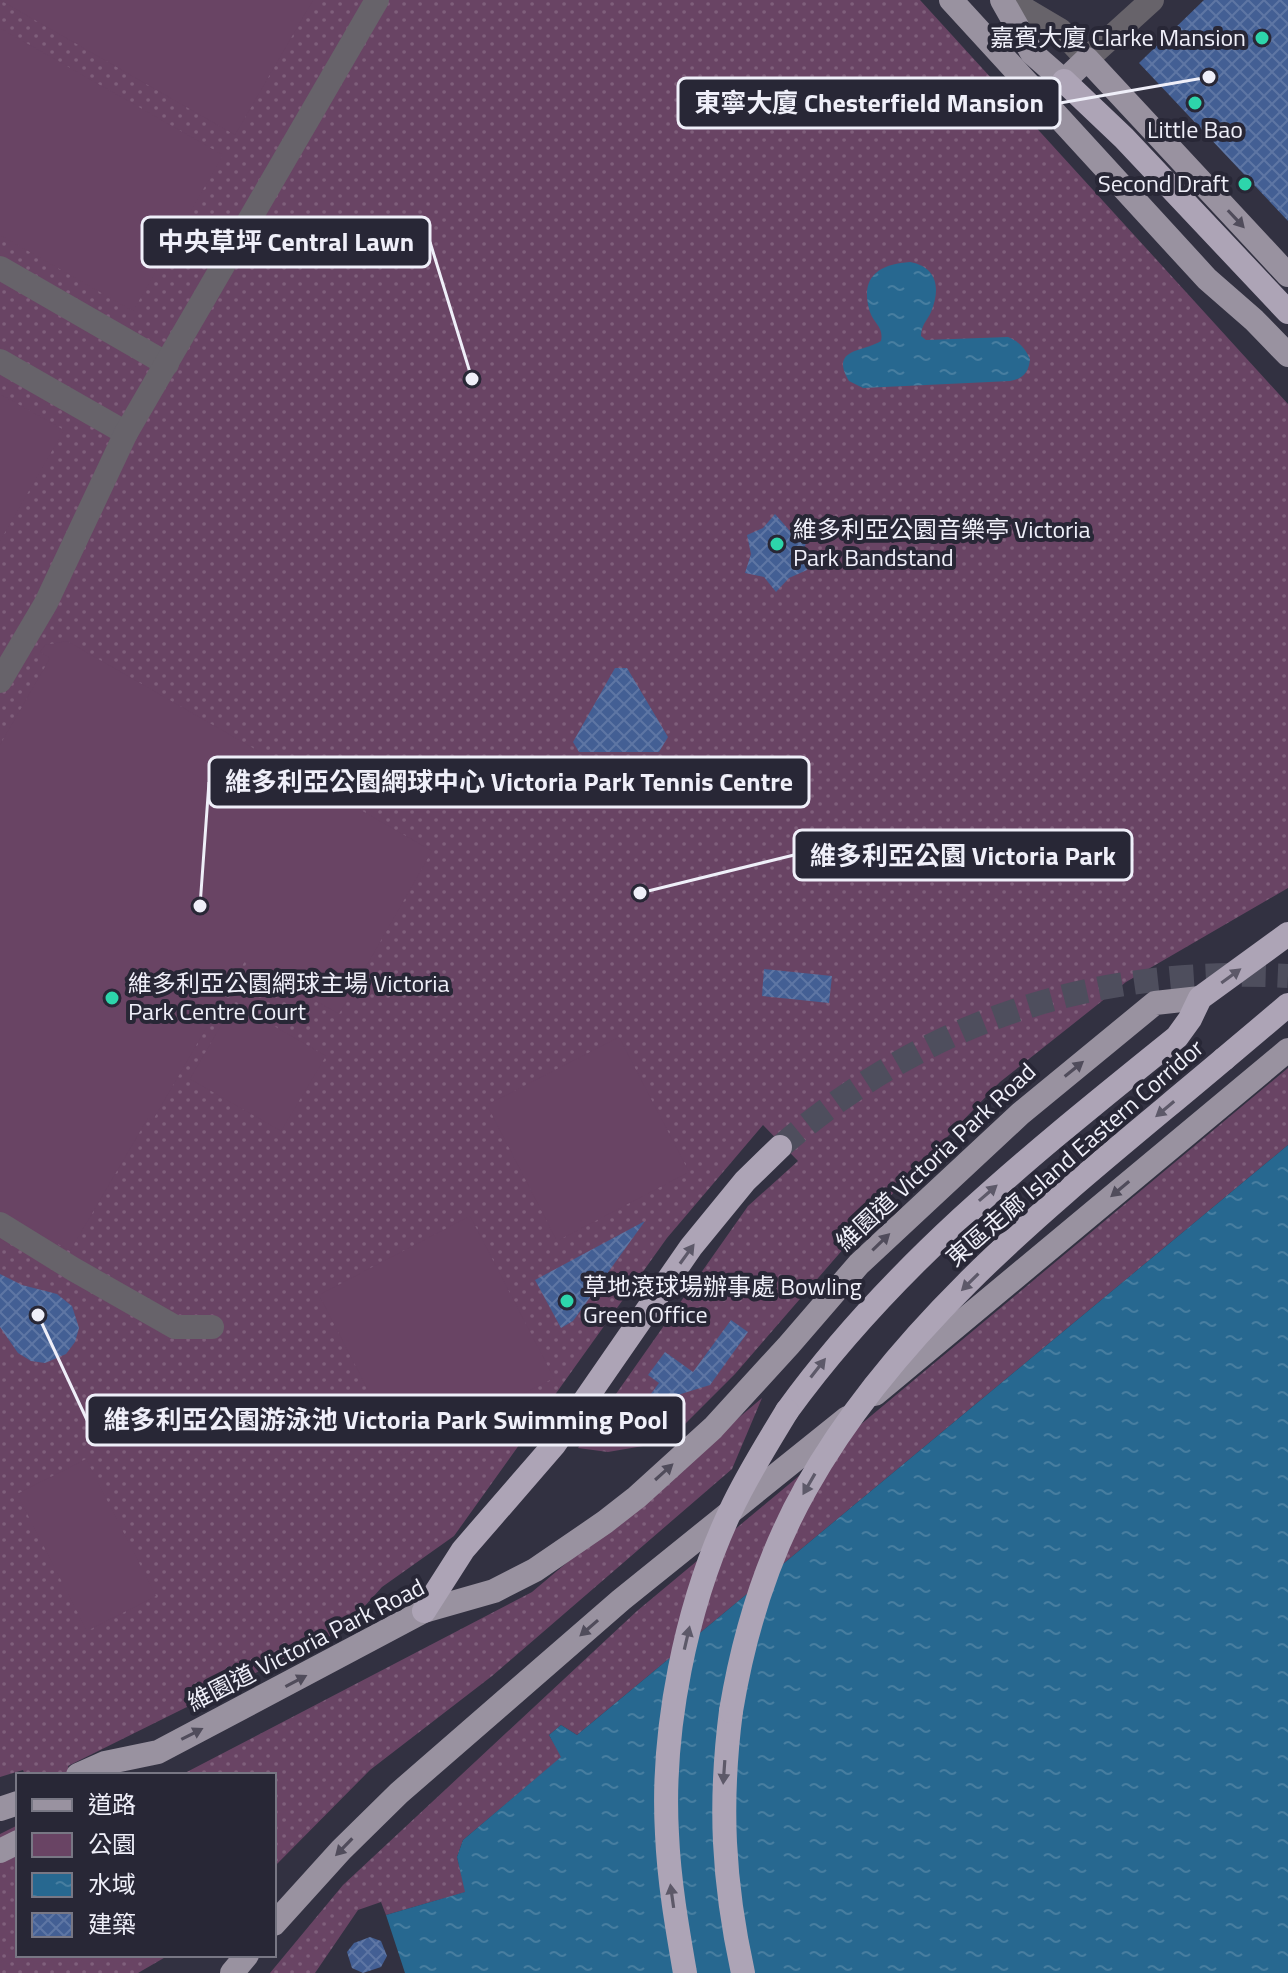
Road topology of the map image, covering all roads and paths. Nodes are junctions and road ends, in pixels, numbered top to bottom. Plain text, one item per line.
1 (377, 0) edge
2 (951, 0) edge
3 (1002, 0) edge
4 (1009, 0) edge
5 (1152, 0) edge
6 (1087, 59) junction
7 (1064, 81) junction
8 (0, 268) edge
9 (1288, 275) edge
10 (1288, 312) edge
11 (1288, 355) edge
12 (0, 361) edge
13 (167, 364) junction
14 (126, 433) junction
15 (0, 681) edge
16 (1288, 934) edge
17 (1200, 998) junction
18 (1288, 1005) edge
19 (1288, 1050) edge
20 (780, 1147) tunnel mouth
21 (0, 1224) edge
22 (212, 1327) dead end
23 (424, 1611) junction
24 (158, 1752) junction
25 (82, 1773) edge
26 (138, 1773) edge
27 (276, 1922) edge
28 (245, 1957) edge
29 (232, 1973) edge
30 (685, 1973) edge
31 (743, 1973) edge

1 - 13 street
2 - 11 main road
3 - 7 main road
4 - 6 street
5 - 6 street
6 - 7 main road
6 -> 9 main road
7 - 10 highway
8 - 13 street
12 - 14 street
13 - 14 street
14 - 15 street
17 -> 16 highway, 維園道 Victoria Park Road
23 -> 17 main road, 維園道 Victoria Park Road
30 -> 17 highway, 東區走廊 Island Eastern Corridor, bridge
18 -> 31 highway, 東區走廊 Island Eastern Corridor, bridge
19 -> 27 main road
23 -> 20 highway
21 - 22 street
24 -> 23 main road, 維園道 Victoria Park Road
24 - 25 main road
24 - 26 main road
28 - 29 main road

